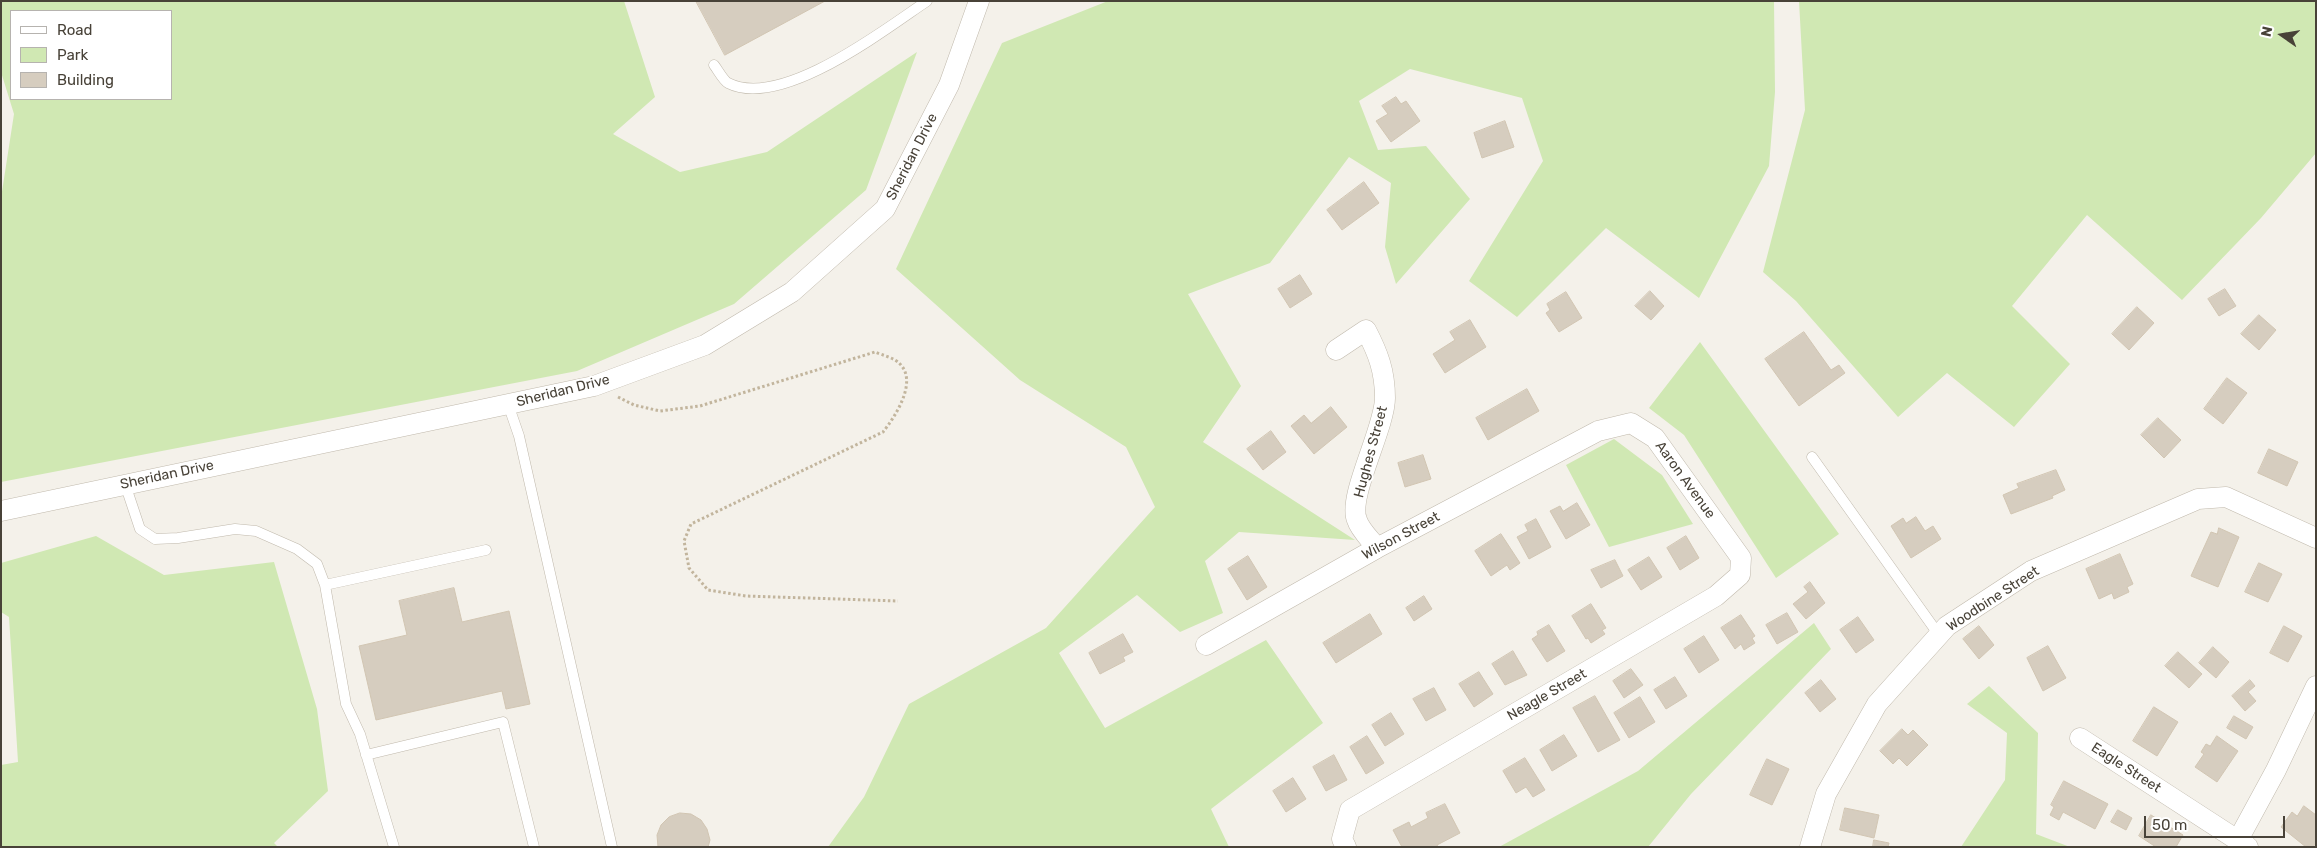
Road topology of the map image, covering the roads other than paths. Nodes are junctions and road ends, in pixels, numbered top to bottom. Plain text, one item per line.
1 (927, 1) edge
2 (979, 1) edge
3 (714, 65) dead end
4 (1336, 350) dead end
5 (508, 404) junction
6 (1598, 431) joint
7 (1812, 457) dead end
8 (125, 484) junction
9 (1, 510) edge
10 (2316, 538) edge
11 (1377, 548) junction
12 (486, 550) dead end
13 (1740, 575) joint
14 (325, 585) junction
15 (1939, 635) junction
16 (1206, 645) dead end
17 (2316, 686) edge
18 (2080, 738) dead end
19 (366, 755) junction
20 (2243, 843) edge
21 (394, 847) edge
22 (534, 847) edge
23 (612, 847) edge
24 (1346, 847) edge
25 (1810, 847) edge

1 - 3 lane
2 - 5 street, Sheridan Drive
4 - 11 street, Hughes Street
5 - 8 street, Sheridan Drive
5 - 23 lane
6 - 11 street, Wilson Street
6 - 13 street, Aaron Avenue
7 - 15 lane
8 - 9 street, Sheridan Drive
8 - 14 lane
10 - 15 street, Woodbine Street
11 - 16 street, Wilson Street
12 - 14 lane
13 - 24 street, Neagle Street
14 - 19 lane
15 - 25 street, Woodbine Street
17 - 20 street
18 - 20 street, Eagle Street
19 - 21 lane
19 - 22 lane

